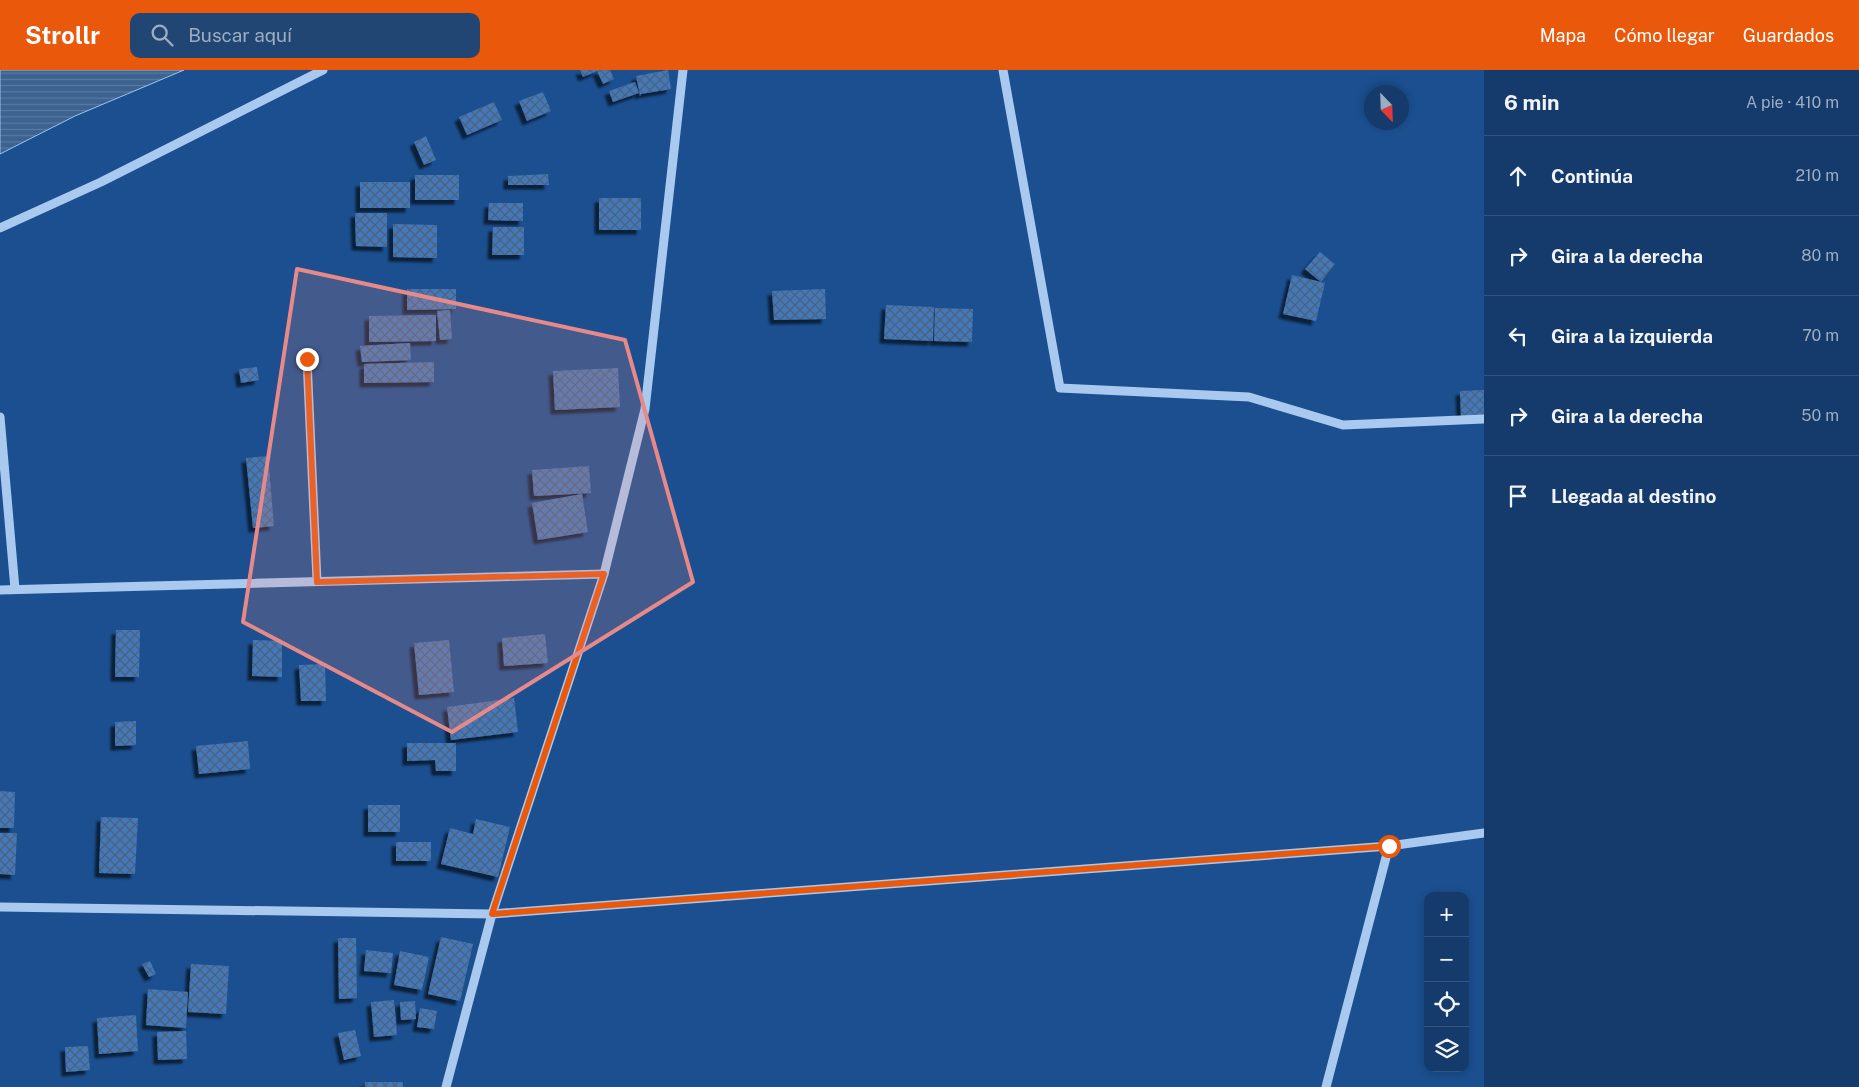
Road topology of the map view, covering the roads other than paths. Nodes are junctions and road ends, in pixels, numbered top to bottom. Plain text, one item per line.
1 (323, 70) edge
2 (682, 70) edge
3 (1003, 70) edge
4 (0, 228) edge
5 (307, 359) dead end
6 (0, 417) edge
7 (1484, 419) edge
8 (604, 574) junction
9 (317, 582) junction
10 (15, 589) junction
11 (0, 590) edge
12 (1484, 833) edge
13 (1389, 846) junction
14 (0, 907) edge
15 (492, 914) junction
16 (446, 1087) edge
17 (1326, 1087) edge

1 - 4 street
2 - 8 street
3 - 7 street
5 - 9 street
6 - 10 street
8 - 9 street
8 - 15 street
9 - 10 street
10 - 11 street
12 - 13 street
13 - 15 street
13 - 17 street
14 - 15 street
15 - 16 street

